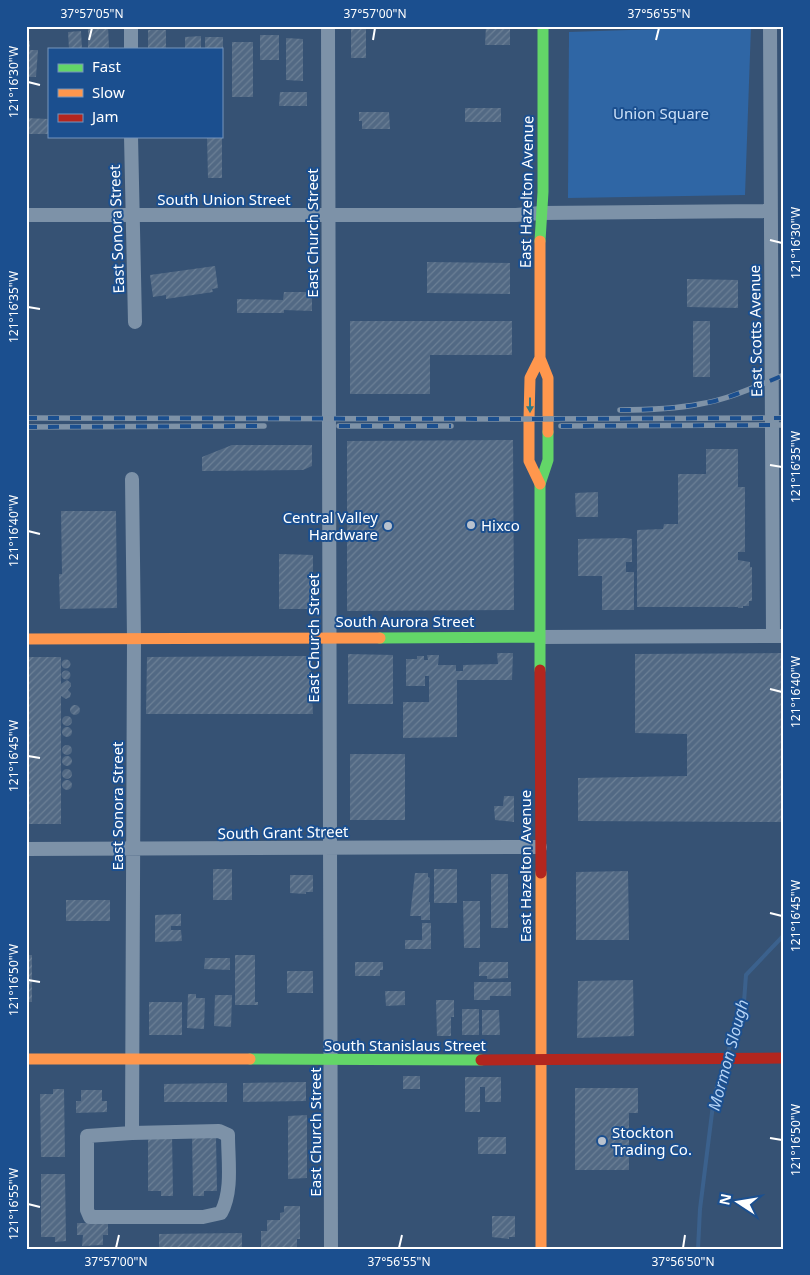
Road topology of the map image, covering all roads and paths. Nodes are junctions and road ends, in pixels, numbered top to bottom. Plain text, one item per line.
1 (131, 26) edge
2 (328, 26) edge
3 (543, 26) edge
4 (770, 26) edge
5 (131, 48) edge
6 (130, 138) edge
7 (770, 211) junction
8 (541, 212) junction
9 (26, 215) edge
10 (328, 215) junction
11 (131, 216) junction
12 (135, 322) dead end
13 (540, 358) junction
14 (132, 479) dead end
15 (540, 484) junction
16 (779, 636) edge
17 (539, 637) junction
18 (329, 638) junction
19 (26, 639) edge
20 (134, 639) junction
21 (540, 847) junction
22 (330, 848) junction
23 (26, 849) edge
24 (132, 849) junction
25 (784, 1058) edge
26 (26, 1059) edge
27 (132, 1059) junction
28 (331, 1060) junction
29 (541, 1060) junction
30 (132, 1133) junction
31 (331, 1249) edge
32 (541, 1249) edge

1 - 5 street
2 - 10 street, East Church Street
3 - 8 main road, East Hazelton Avenue
4 - 7 street, East Scotts Avenue
6 - 11 street, East Sonora Street
7 - 8 street, South Union Street
7 - 16 street, East Scotts Avenue
8 - 10 street, South Union Street
8 - 13 main road, East Hazelton Avenue
9 - 11 street, South Union Street
10 - 11 street, South Union Street
10 - 18 street, East Church Street
11 - 12 street, East Sonora Street
13 - 15 main road, East Hazelton Avenue
13 -> 15 main road, East Hazelton Avenue
14 - 20 street, East Sonora Street
15 - 17 main road, East Hazelton Avenue
16 - 17 street, South Aurora Street
17 - 18 main road, South Aurora Street
17 - 21 main road, East Hazelton Avenue
18 - 20 main road, South Aurora Street
18 - 22 street, East Church Street
19 - 20 main road, South Aurora Street
20 - 24 street, East Sonora Street
21 - 22 street, South Grant Street
21 - 29 main road, East Hazelton Avenue
22 - 24 street, South Grant Street
22 - 28 street, East Church Street
23 - 24 street, South Grant Street
24 - 27 street, East Sonora Street
25 - 29 main road, South Stanislaus Street
26 - 27 main road, South Stanislaus Street
27 - 28 main road, South Stanislaus Street
27 - 30 street, East Sonora Street
28 - 29 main road, South Stanislaus Street
28 - 31 street, East Church Street
29 - 32 main road, East Hazelton Avenue
30 - 30 street

